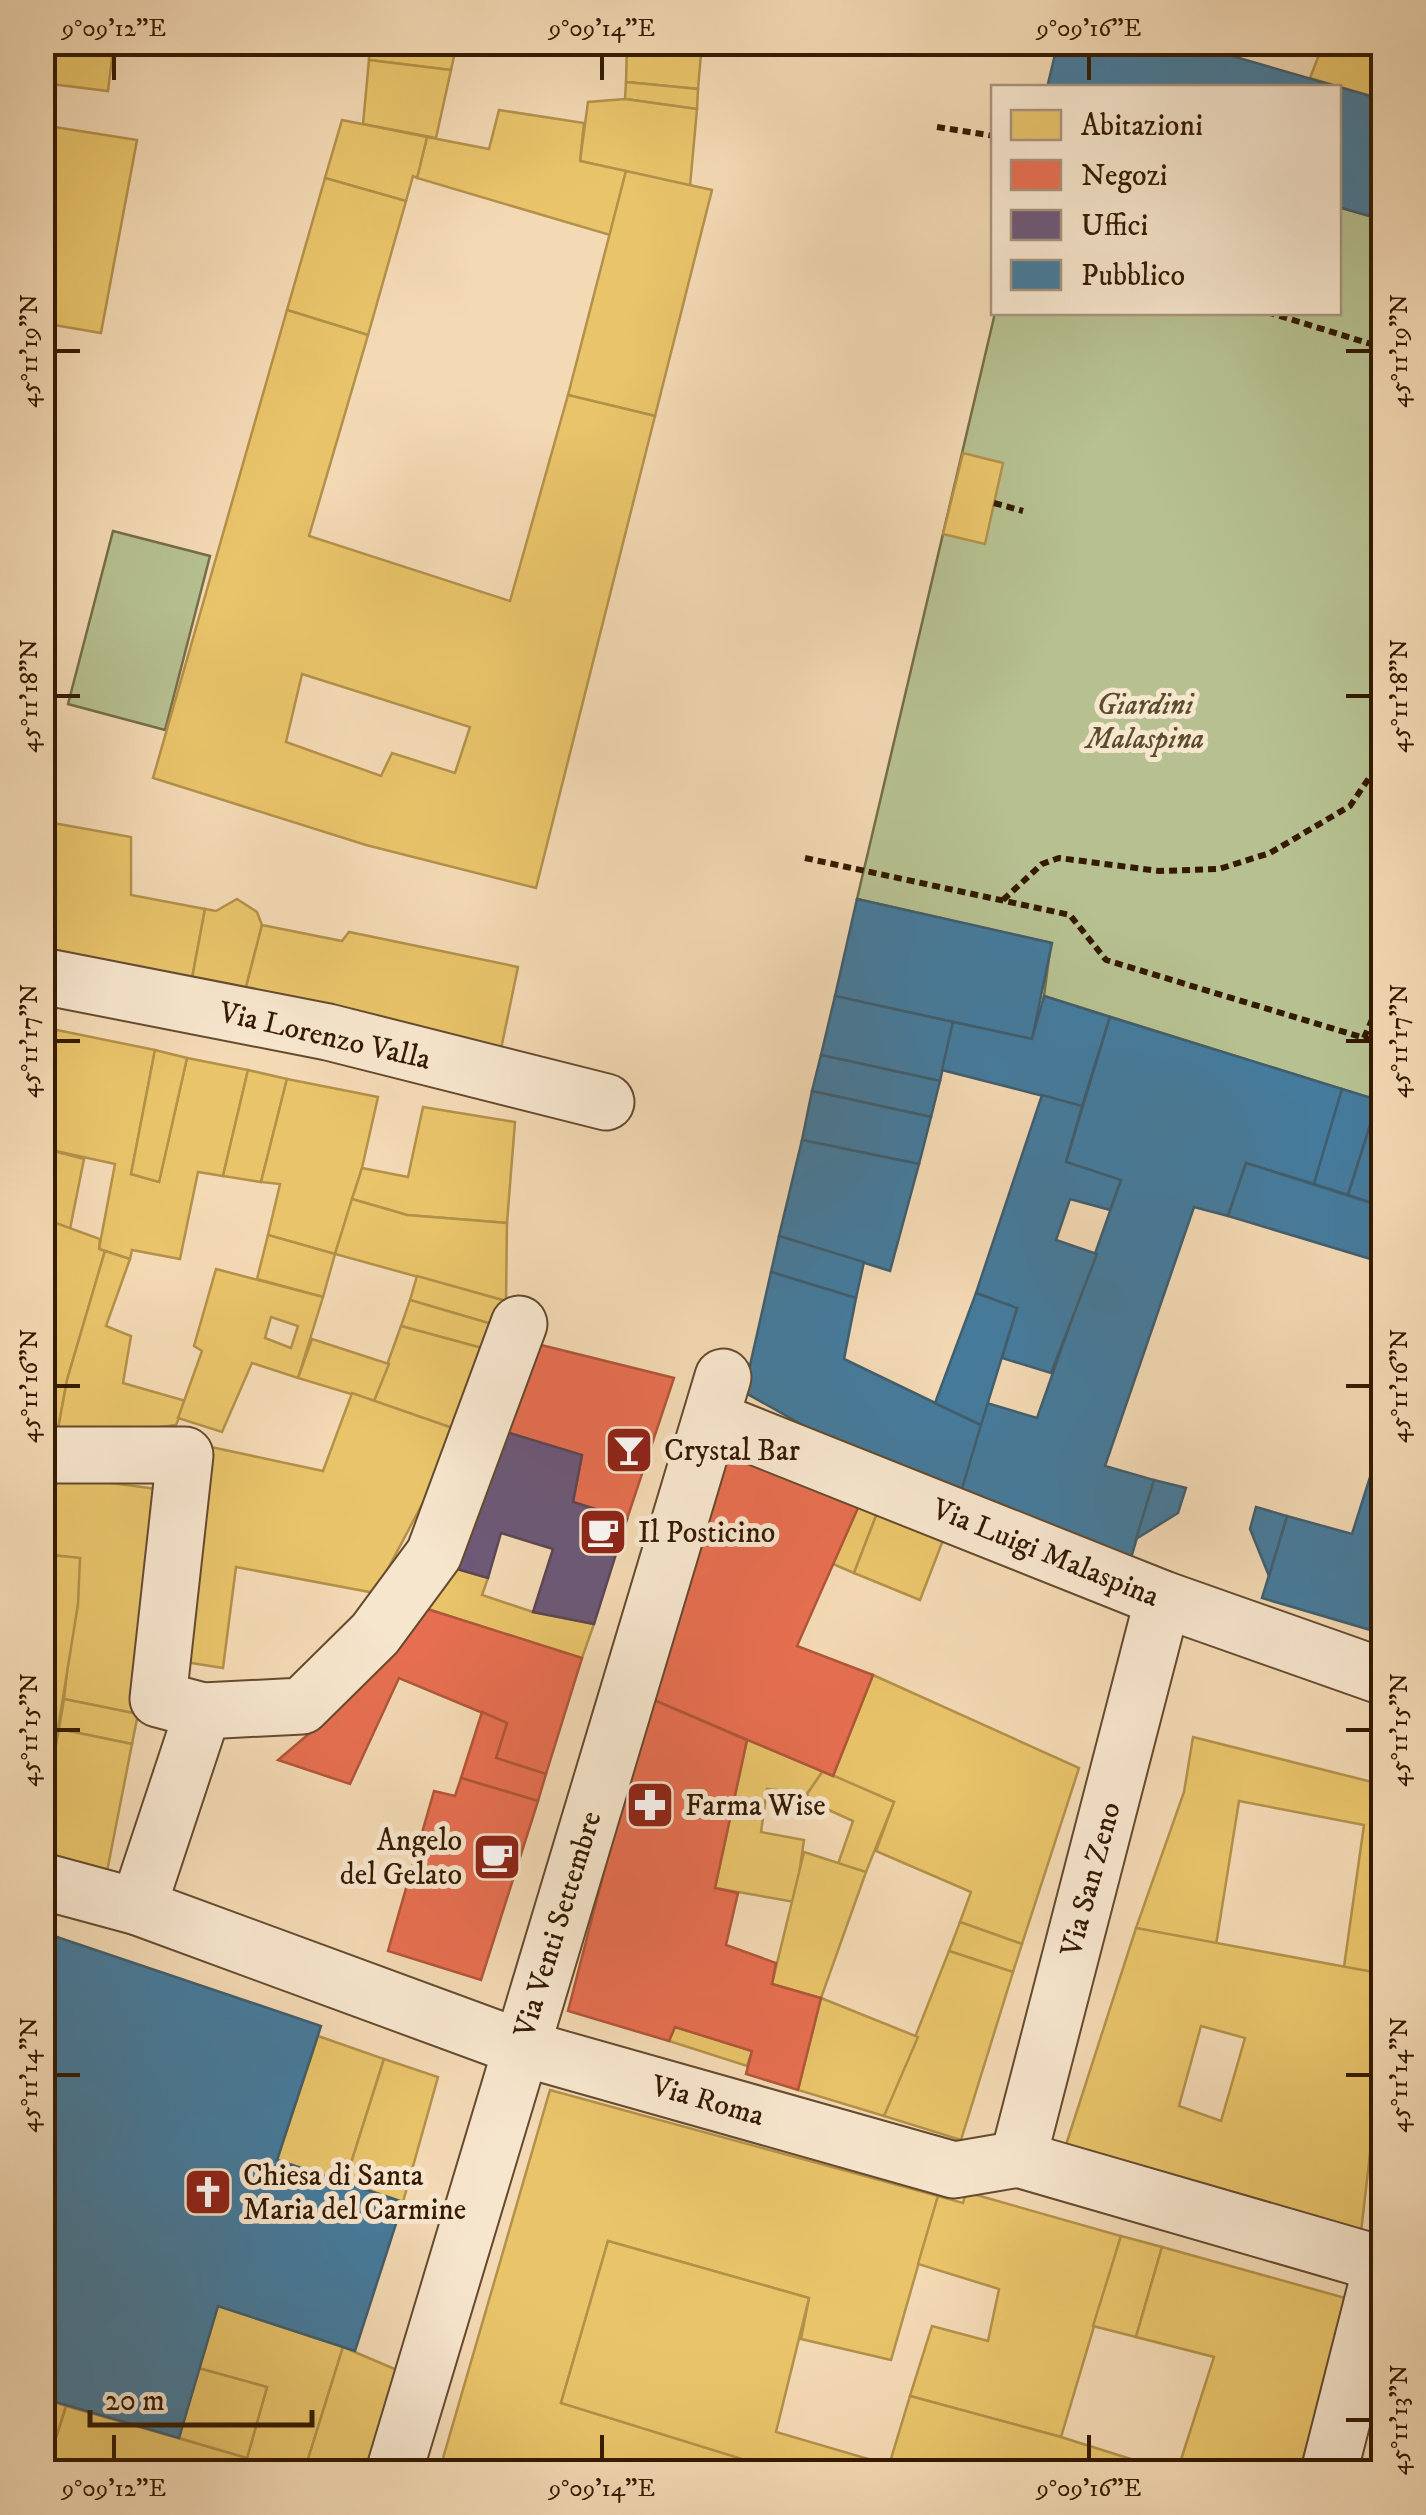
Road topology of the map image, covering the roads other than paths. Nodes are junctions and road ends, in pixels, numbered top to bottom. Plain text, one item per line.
1 (42, 976) edge
2 (606, 1102) dead end
3 (519, 1324) dead end
4 (717, 1398) joint
5 (42, 1455) edge
6 (1163, 1599) junction
7 (1384, 1677) edge
8 (203, 1710) junction
9 (42, 1881) edge
10 (138, 1907) junction
11 (519, 2047) junction
12 (1018, 2159) junction
13 (1383, 2264) edge
14 (394, 2472) edge
15 (1329, 2472) edge

1 - 2 street, Via Lorenzo Valla
3 - 8 street
4 - 6 street, Via Luigi Malaspina
4 - 11 street, Via Venti Settembre
5 - 8 street
6 - 7 street, Via Luigi Malaspina
6 - 12 street, Via San Zeno
8 - 10 street
9 - 10 street, Via Roma
10 - 11 street, Via Roma
11 - 12 street, Via Roma
11 - 14 street, Via Venti Settembre
12 - 13 street, Via Roma
13 - 15 street

